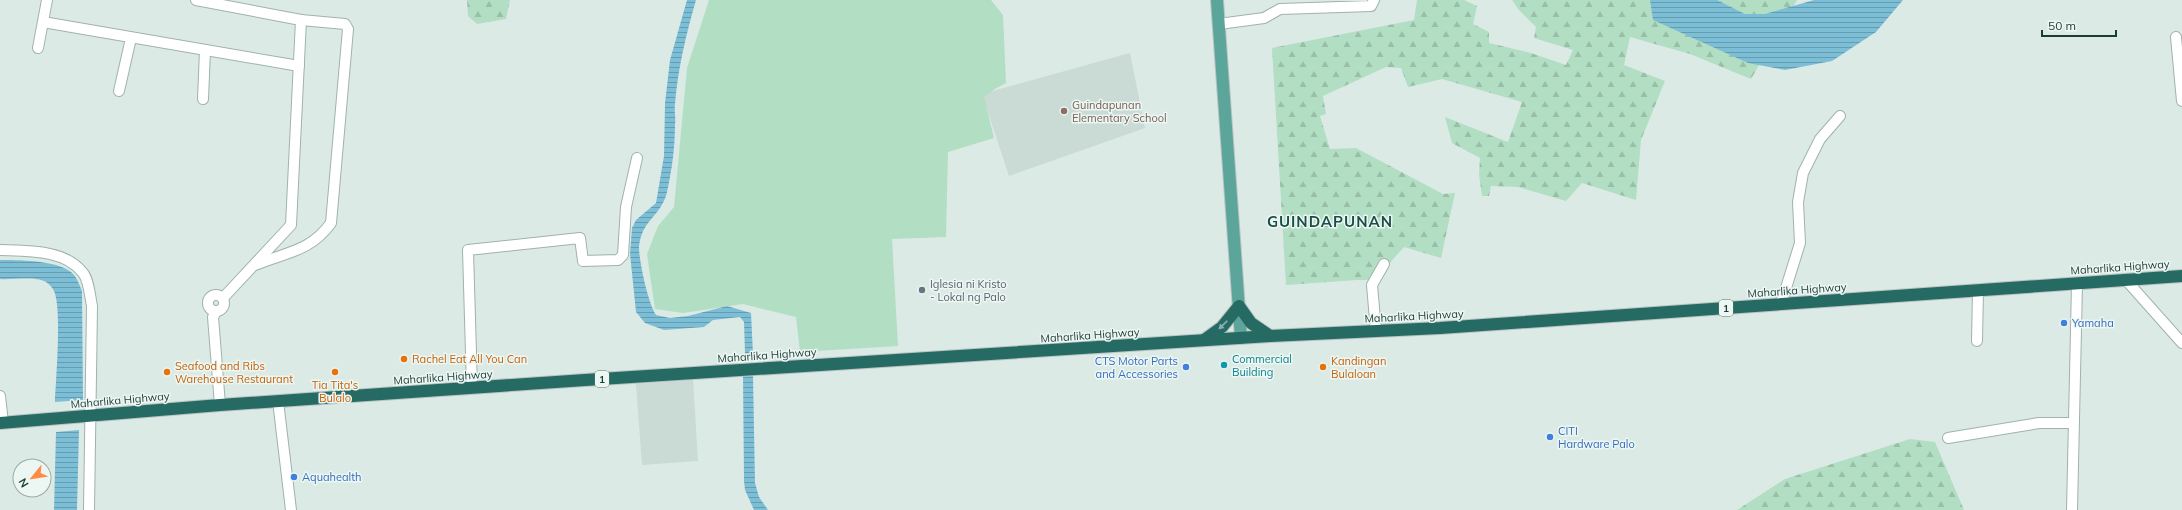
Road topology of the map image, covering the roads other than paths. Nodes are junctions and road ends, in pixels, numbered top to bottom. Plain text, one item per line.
1 (47, 0) edge
2 (196, 0) edge
3 (1217, 0) edge
4 (1374, 0) edge
5 (1279, 4) edge
6 (1327, 4) edge
7 (301, 20) junction
8 (43, 22) junction
9 (1219, 24) junction
10 (2176, 37) dead end
11 (131, 38) junction
12 (38, 48) dead end
13 (206, 50) junction
14 (299, 66) junction
15 (119, 91) dead end
16 (202, 99) dead end
17 (2182, 101) edge
18 (1840, 116) dead end
19 (637, 158) dead end
20 (0, 250) edge
21 (1384, 264) dead end
22 (252, 267) junction
23 (2182, 276) edge
24 (2126, 280) junction
25 (2077, 284) junction
26 (1978, 290) junction
27 (223, 298) junction
28 (1781, 304) junction
29 (1239, 306) junction
30 (216, 312) junction
31 (1376, 331) junction
32 (1270, 336) junction
33 (1241, 338) junction
34 (1204, 340) junction
35 (1977, 341) dead end
36 (2182, 343) edge
37 (472, 388) junction
38 (0, 396) edge
39 (278, 401) junction
40 (220, 405) junction
41 (92, 415) junction
42 (1, 423) edge
43 (2074, 423) junction
44 (1948, 438) dead end
45 (89, 510) edge
46 (291, 510) edge
47 (2072, 510) edge

1 - 8 street
2 - 7 street
3 - 9 main road
4 - 6 street
5 - 6 street
5 - 9 street
7 - 14 street
7 - 22 street
8 - 11 street
8 - 12 street
9 - 29 main road
10 - 17 street
11 - 13 street
11 - 15 street
13 - 14 street
13 - 16 street
14 - 22 street
18 - 28 street
19 - 37 street
20 - 41 street
21 - 31 street
22 - 27 street
23 - 24 highway, Maharlika Highway / 1
24 - 25 highway, Maharlika Highway / 1
24 - 36 street
25 - 26 highway, Maharlika Highway / 1
25 - 43 street
26 - 28 highway, Maharlika Highway / 1
26 - 35 street
27 - 30 street
27 - 30 street
28 - 31 highway, Maharlika Highway / 1
29 - 32 highway
29 - 33 main road
29 -> 34 highway
30 - 40 street
31 - 32 highway, Maharlika Highway / 1
32 - 33 highway, Maharlika Highway / 1
33 - 34 highway, Maharlika Highway / 1
34 - 37 highway, Maharlika Highway / 1
37 - 39 highway, Maharlika Highway / 1
38 - 42 street
39 - 40 highway, Maharlika Highway / 1
39 - 46 street
40 - 41 highway, Maharlika Highway / 1
41 - 42 highway, Maharlika Highway / 1
41 - 45 street
43 - 44 street
43 - 47 street

